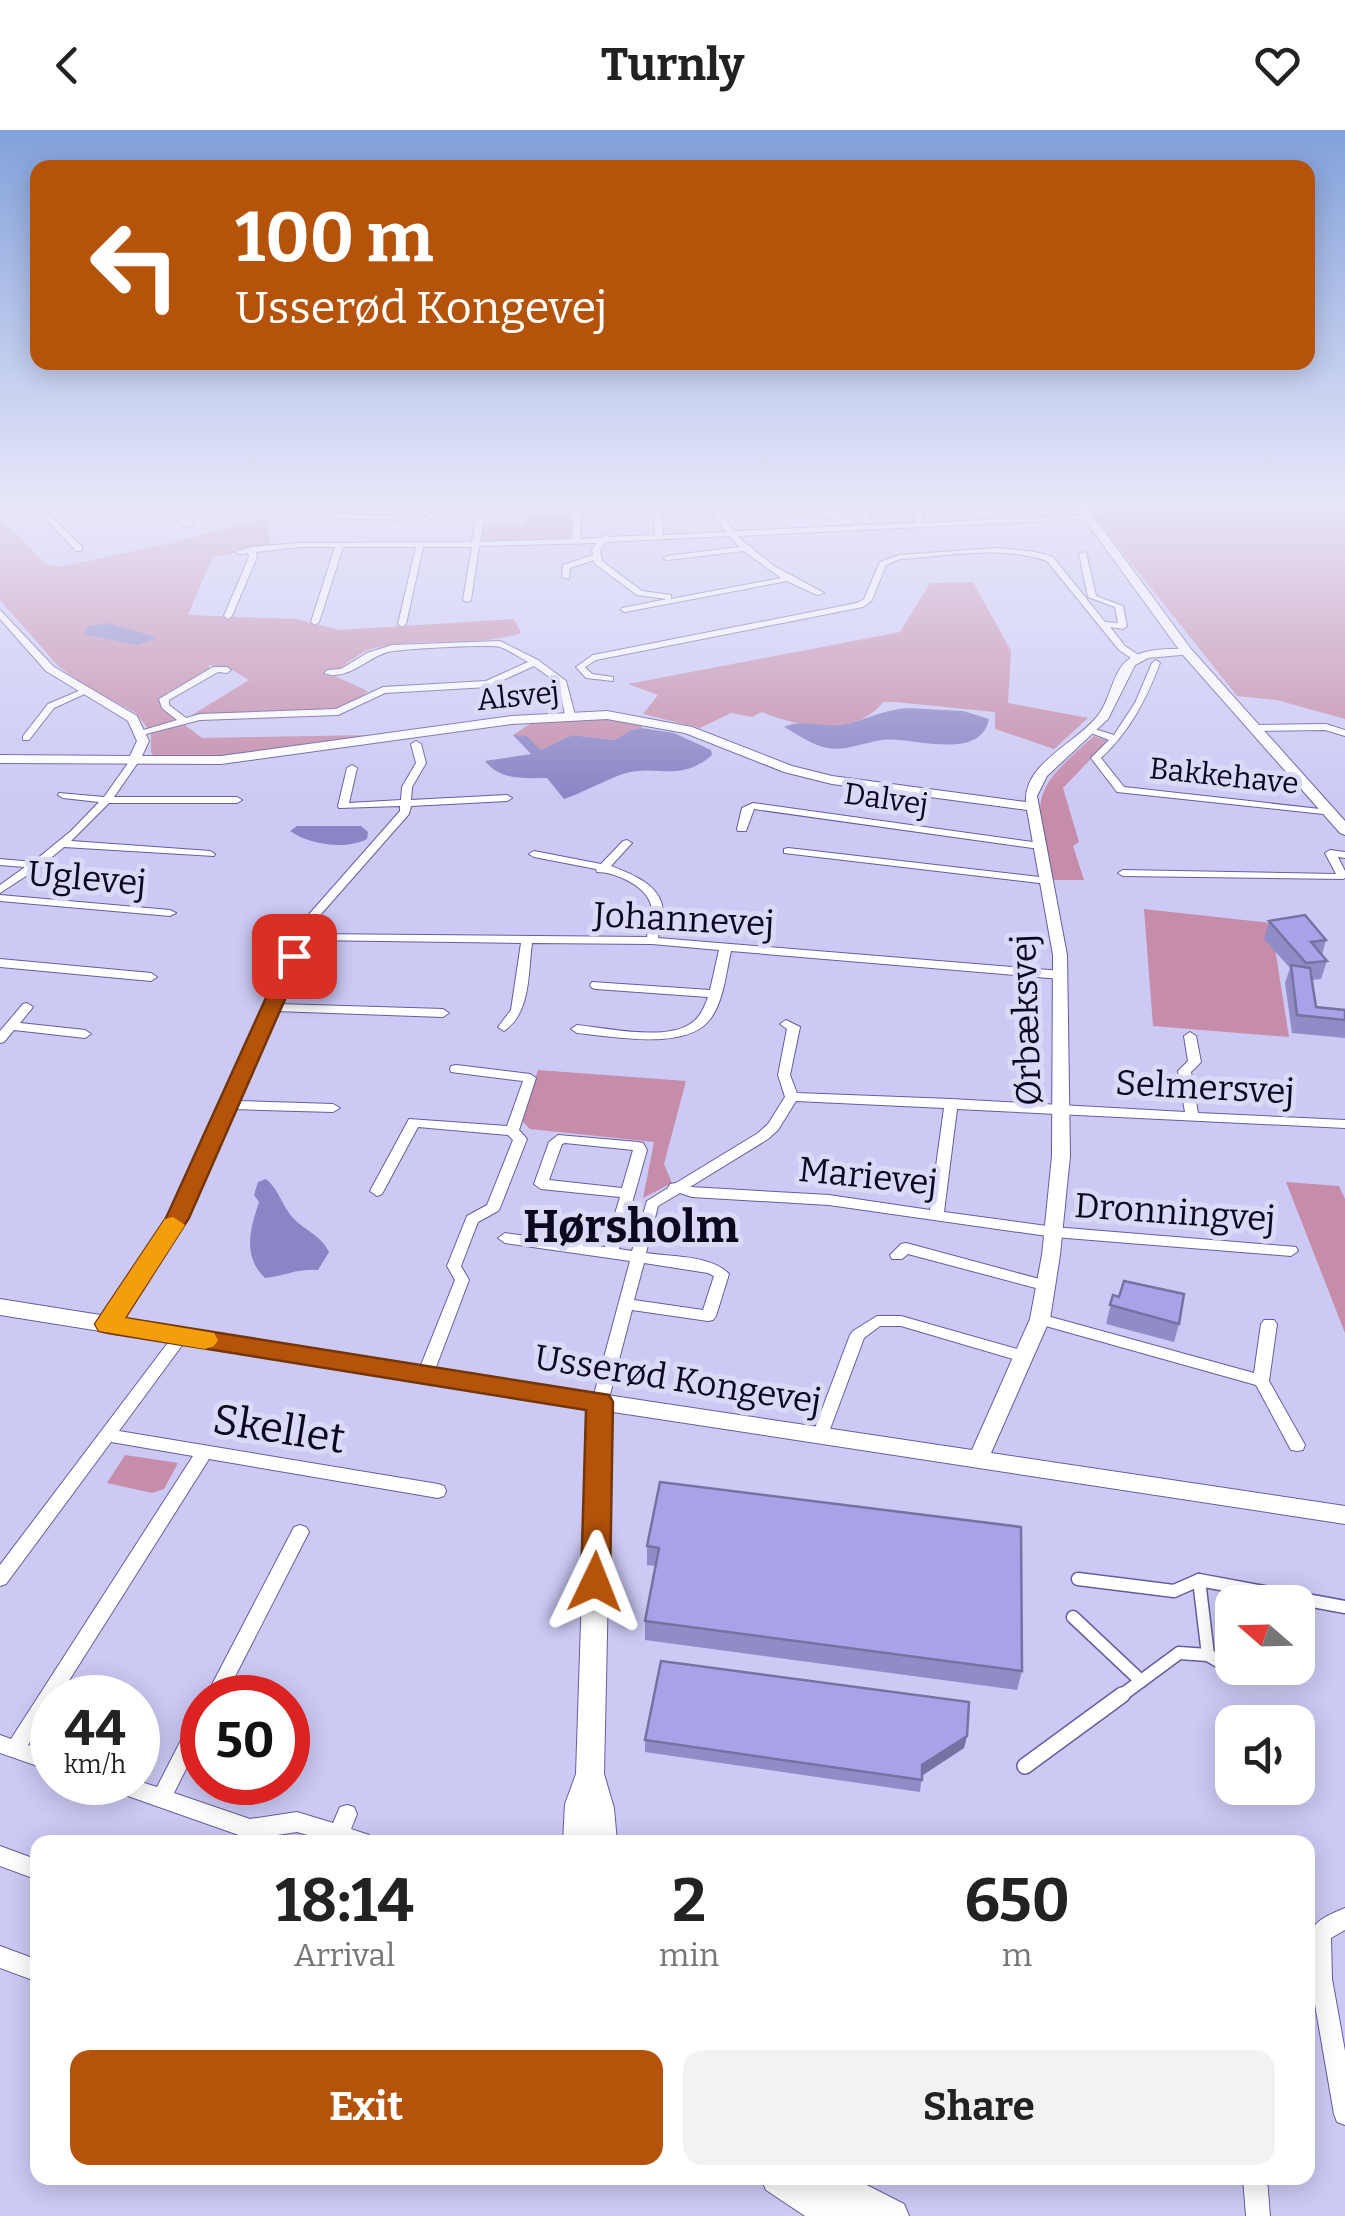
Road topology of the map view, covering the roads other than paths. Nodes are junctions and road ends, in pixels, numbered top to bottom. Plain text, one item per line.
1 (234, 602) edge
2 (321, 602) edge
3 (407, 602) edge
4 (662, 602) edge
5 (864, 602) edge
6 (1085, 602) edge
7 (1107, 602) edge
8 (1150, 602) edge
9 (624, 610) dead end
10 (0, 613) edge
11 (1081, 615) dead end
12 (1095, 615) junction
13 (228, 616) dead end
14 (315, 622) dead end
15 (402, 624) dead end
16 (1102, 624) junction
17 (6, 630) edge
18 (1187, 652) junction
19 (1137, 658) junction
20 (534, 662) junction
21 (1156, 663) dead end
22 (218, 668) dead end
23 (328, 673) dead end
24 (610, 679) dead end
25 (84, 692) junction
26 (570, 714) junction
27 (184, 721) junction
28 (1255, 728) junction
29 (1090, 731) junction
30 (142, 732) junction
31 (1345, 733) edge
32 (26, 738) dead end
33 (1116, 739) junction
34 (416, 744) dead end
35 (0, 759) edge
36 (134, 761) junction
37 (352, 768) dead end
38 (62, 795) dead end
39 (506, 798) dead end
40 (108, 800) junction
41 (237, 800) dead end
42 (408, 804) junction
43 (1031, 807) junction
44 (1330, 812) junction
45 (742, 829) dead end
46 (1345, 830) edge
47 (627, 843) dead end
48 (63, 844) junction
49 (1040, 846) junction
50 (788, 851) dead end
51 (210, 854) dead end
52 (534, 854) dead end
53 (1345, 855) edge
54 (0, 862) edge
55 (36, 865) junction
56 (601, 870) junction
57 (1122, 872) dead end
58 (1048, 881) junction
59 (0, 890) edge
60 (0, 898) edge
61 (170, 913) dead end
62 (303, 936) junction
63 (527, 940) junction
64 (652, 941) junction
65 (726, 946) junction
66 (0, 962) edge
67 (1062, 975) junction
68 (151, 977) dead end
69 (596, 984) dead end
70 (712, 994) junction
71 (27, 1006) dead end
72 (271, 1007) junction
73 (443, 1013) dead end
74 (786, 1024) dead end
75 (11, 1026) junction
76 (504, 1027) dead end
77 (577, 1028) dead end
78 (85, 1034) dead end
79 (1190, 1036) dead end
80 (0, 1039) edge
81 (456, 1070) dead end
82 (792, 1097) junction
83 (951, 1102) junction
84 (228, 1105) junction
85 (333, 1108) dead end
86 (1062, 1110) junction
87 (1192, 1116) junction
88 (1345, 1124) edge
89 (512, 1131) junction
90 (675, 1187) junction
91 (377, 1191) dead end
92 (628, 1193) junction
93 (936, 1213) junction
94 (1054, 1232) junction
95 (505, 1238) dead end
96 (612, 1251) junction
97 (1291, 1251) dead end
98 (639, 1255) junction
99 (897, 1255) dead end
100 (1047, 1286) junction
101 (626, 1304) junction
102 (0, 1307) edge
103 (1040, 1319) junction
104 (108, 1324) junction
105 (1269, 1324) dead end
106 (181, 1336) junction
107 (1023, 1356) junction
108 (425, 1374) junction
109 (1260, 1381) junction
110 (600, 1402) junction
111 (110, 1436) junction
112 (820, 1436) junction
113 (1297, 1445) dead end
114 (205, 1452) junction
115 (978, 1459) junction
116 (438, 1491) dead end
117 (1345, 1515) edge
118 (300, 1532) dead end
119 (0, 1579) edge
120 (1078, 1579) dead end
121 (1199, 1580) junction
122 (1345, 1606) edge
123 (1074, 1618) dead end
124 (226, 1675) edge
125 (1141, 1682) junction
126 (8, 1747) edge
127 (180, 1762) edge
128 (1025, 1766) dead end
129 (590, 1774) junction
130 (161, 1799) joint
131 (347, 1814) dead end
132 (338, 1834) junction
133 (341, 1835) edge
134 (578, 1835) edge
135 (602, 1835) edge
136 (0, 1856) edge
137 (30, 1867) edge
138 (1345, 1918) edge
139 (0, 1958) edge
140 (30, 1968) edge
141 (1315, 1973) edge
142 (1315, 1985) edge
143 (1345, 2114) edge
144 (789, 2185) edge
145 (832, 2185) edge
146 (1255, 2185) edge
147 (836, 2216) edge
148 (892, 2216) edge
149 (1258, 2216) edge

1 - 13 street
2 - 14 street
3 - 15 street
4 - 9 street
5 - 24 street
6 - 12 street
7 - 16 street
8 - 18 main road
10 - 17 street
11 - 12 street
12 - 16 street
16 - 19 street
17 - 25 street
18 - 19 street
18 - 28 main road
19 - 29 street
20 - 23 street
20 - 26 street
20 - 27 street
21 - 33 street, Bakkehave
22 - 27 street
25 - 30 street
25 - 32 street
26 - 36 street, Alsvej
26 - 43 street, Alsvej
27 - 30 street
28 - 31 street
28 - 44 main road
29 - 33 street, Bakkehave
29 - 43 street
30 - 36 street
33 - 44 street, Bakkehave
34 - 42 street
35 - 36 street, Alsvej
36 - 40 street
37 - 42 street
38 - 40 street
39 - 42 street
40 - 41 street
40 - 48 street
42 - 62 street
43 - 49 street, Ørbæksvej
44 - 46 main road
45 - 49 street, Dalvej
47 - 56 street
48 - 51 street
48 - 55 street
49 - 58 street, Ørbæksvej
50 - 58 street
52 - 56 street
53 - 57 street
54 - 55 street
55 - 59 street
56 - 64 street
58 - 67 street, Ørbæksvej
60 - 61 street, Uglevej
62 - 63 street, Johannevej
62 - 72 street
63 - 64 street, Johannevej
63 - 76 street
64 - 65 street, Johannevej
65 - 67 street, Johannevej
65 - 70 street
66 - 68 street
67 - 86 street, Ørbæksvej
69 - 70 street
70 - 77 street
71 - 75 street
72 - 73 street
72 - 84 street
74 - 82 street
75 - 78 street
75 - 80 street
79 - 87 street
81 - 89 street
82 - 83 street, Selmersvej
82 - 90 street
83 - 86 street, Selmersvej
83 - 93 street
84 - 85 street
84 - 104 street
86 - 87 street, Selmersvej
86 - 94 street, Ørbæksvej
87 - 88 street, Selmersvej
89 - 91 street
89 - 108 street
90 - 93 street, Marievej
90 - 98 street
92 - 92 street
92 - 96 street
93 - 94 street, Marievej
94 - 97 street, Dronningvej
94 - 100 street, Ørbæksvej
95 - 96 street
96 - 98 street
98 - 101 street
98 - 101 street
99 - 100 street
100 - 103 street, Ørbæksvej
101 - 110 street
102 - 104 main road, Usserød Kongevej
103 - 107 street, Ørbæksvej
103 - 109 street
104 - 106 main road, Usserød Kongevej
105 - 109 street
106 - 108 main road, Usserød Kongevej
106 - 111 street
107 - 112 street
107 - 115 street, Ørbæksvej
108 - 110 main road, Usserød Kongevej
109 - 113 street
110 - 112 street, Usserød Kongevej
110 - 129 main road
111 - 114 street, Skellet
111 - 119 street
112 - 115 street, Usserød Kongevej
114 - 116 street, Skellet
114 - 126 street
115 - 117 street, Usserød Kongevej
118 - 124 street
120 - 121 street
121 - 122 street
121 - 125 street
123 - 125 street
125 - 128 street
127 - 130 street
129 - 134 main road
129 - 135 main road
130 - 132 street
131 - 132 street
132 - 133 street
136 - 137 street
138 - 141 street
139 - 140 street
142 - 143 street
144 - 147 main road
145 - 148 main road
146 - 149 street

